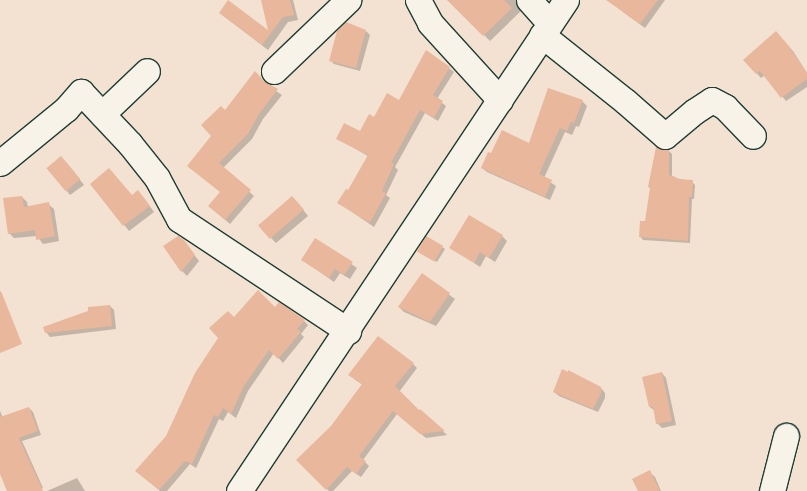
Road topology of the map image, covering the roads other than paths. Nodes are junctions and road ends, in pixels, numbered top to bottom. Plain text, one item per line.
1 (348, 0) edge
2 (418, 0) edge
3 (529, 0) edge
4 (566, 0) edge
5 (546, 29) junction
6 (147, 71) dead end
7 (274, 71) dead end
8 (500, 100) junction
9 (102, 114) junction
10 (753, 136) dead end
11 (0, 163) edge
12 (348, 330) junction
13 (786, 436) dead end
14 (239, 491) edge
15 (772, 491) edge

1 - 7 street
2 - 8 street
3 - 5 street
4 - 5 street
5 - 8 street
5 - 10 street
6 - 9 street
8 - 12 street
9 - 11 street
9 - 12 street
12 - 14 street
13 - 15 street

